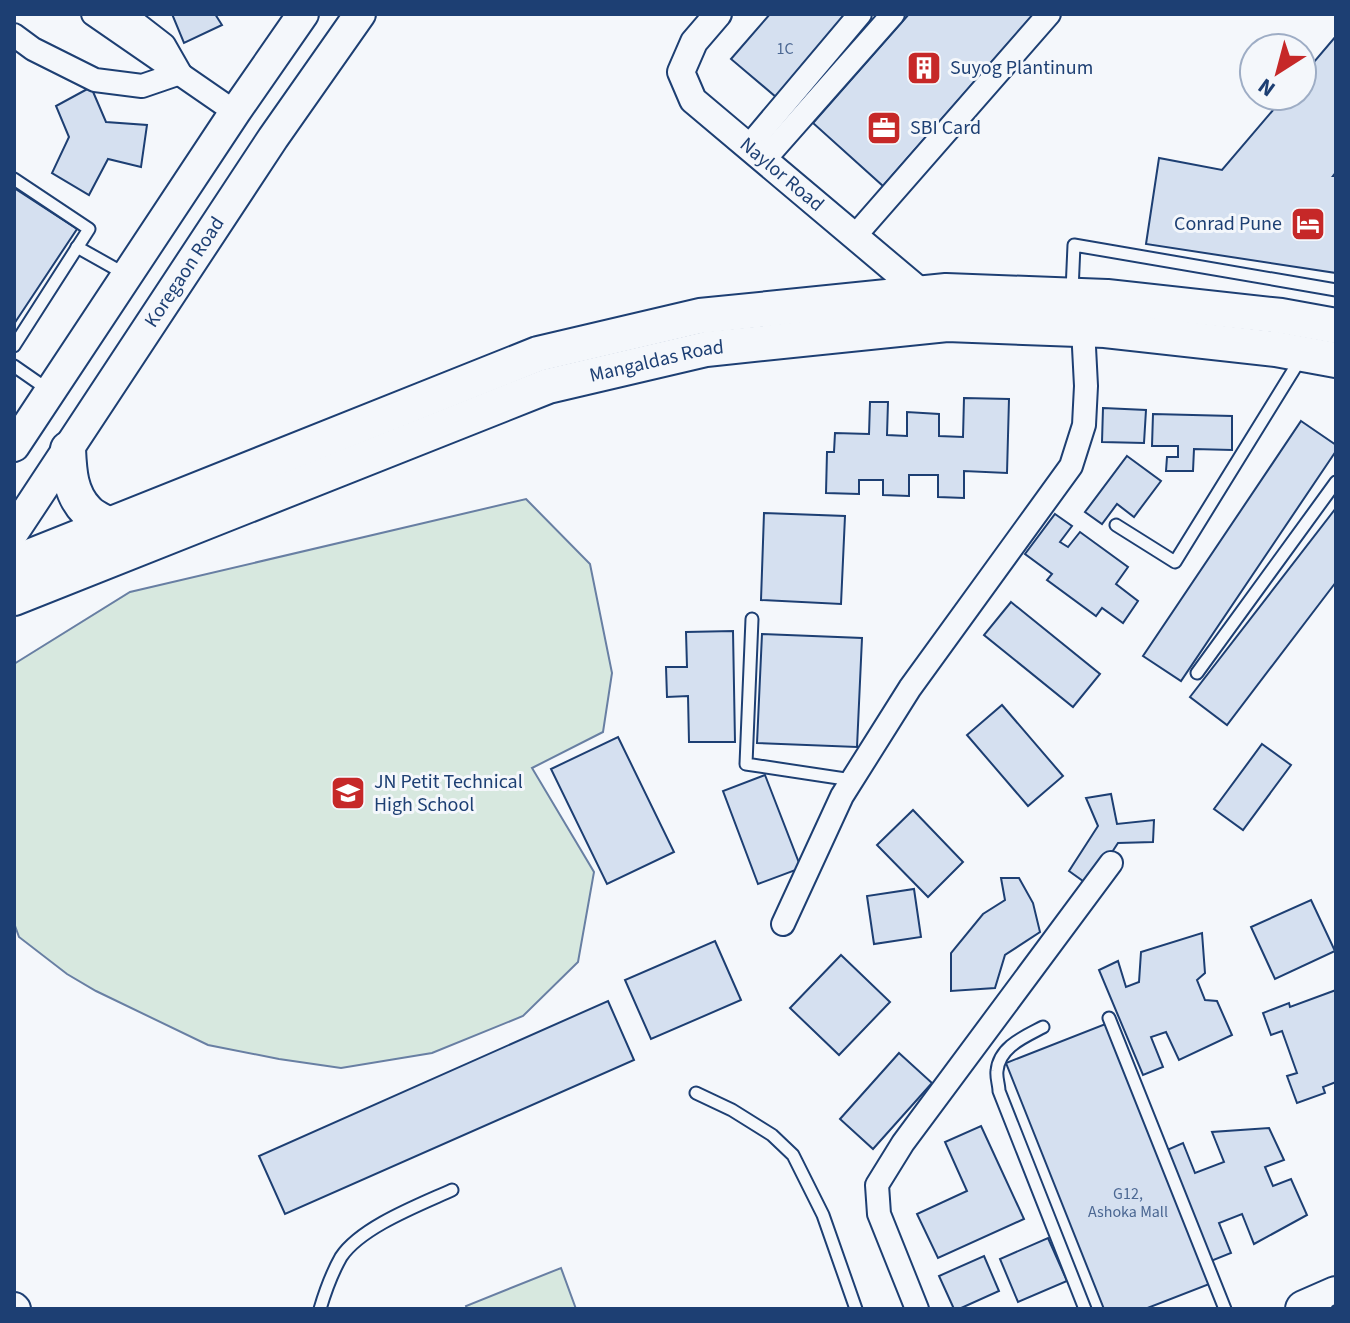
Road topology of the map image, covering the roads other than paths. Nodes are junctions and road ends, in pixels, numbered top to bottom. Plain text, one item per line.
1 (93, 14) edge
2 (124, 14) edge
3 (303, 14) edge
4 (360, 14) edge
5 (718, 14) edge
6 (860, 14) edge
7 (893, 14) edge
8 (1049, 14) edge
9 (14, 35) edge
10 (180, 73) junction
11 (235, 112) junction
12 (756, 153) junction
13 (14, 179) edge
14 (854, 237) junction
15 (77, 247) junction
16 (127, 275) junction
17 (1336, 290) edge
18 (1072, 295) junction
19 (924, 310) junction
20 (1336, 326) edge
21 (1083, 328) junction
22 (14, 346) edge
23 (1320, 357) edge
24 (14, 366) edge
25 (50, 391) junction
26 (14, 446) edge
27 (68, 449) junction
28 (1336, 482) edge
29 (109, 525) junction
30 (1116, 525) dead end
31 (14, 531) edge
32 (14, 563) edge
33 (14, 598) edge
34 (752, 619) dead end
35 (1197, 673) dead end
36 (852, 780) junction
37 (1111, 863) dead end
38 (783, 924) dead end
39 (1109, 1018) dead end
40 (1043, 1027) dead end
41 (696, 1093) dead end
42 (452, 1190) dead end
43 (1336, 1295) edge
44 (320, 1309) edge
45 (856, 1309) edge
46 (917, 1309) edge
47 (1085, 1309) edge
48 (1225, 1309) edge
49 (1304, 1309) edge

1 - 10 street
2 - 10 street
3 - 11 main road
4 - 27 main road, Koregaon Road
5 - 12 street, Naylor Road
6 - 12 street
7 - 12 street
8 - 14 street
9 - 10 street
10 - 11 street
11 - 16 main road
12 - 14 street, Naylor Road
13 - 15 lane
14 - 19 street, Naylor Road
15 - 16 lane
15 - 22 lane
16 - 25 main road
17 - 18 lane
18 - 19 main road, Mangaldas Road
18 - 20 main road, Mangaldas Road
19 - 21 main road, Mangaldas Road
19 - 29 main road, Mangaldas Road
19 - 33 main road, Mangaldas Road
21 - 23 main road, Mangaldas Road
21 - 36 street
23 - 30 lane
24 - 25 lane
25 - 26 main road
27 - 29 main road
27 - 31 main road, Koregaon Road
28 - 35 lane
29 - 32 main road, Mangaldas Road
34 - 36 lane
36 - 38 street
37 - 46 street
39 - 48 lane
40 - 47 lane
41 - 45 lane
42 - 44 lane
43 - 49 highway

